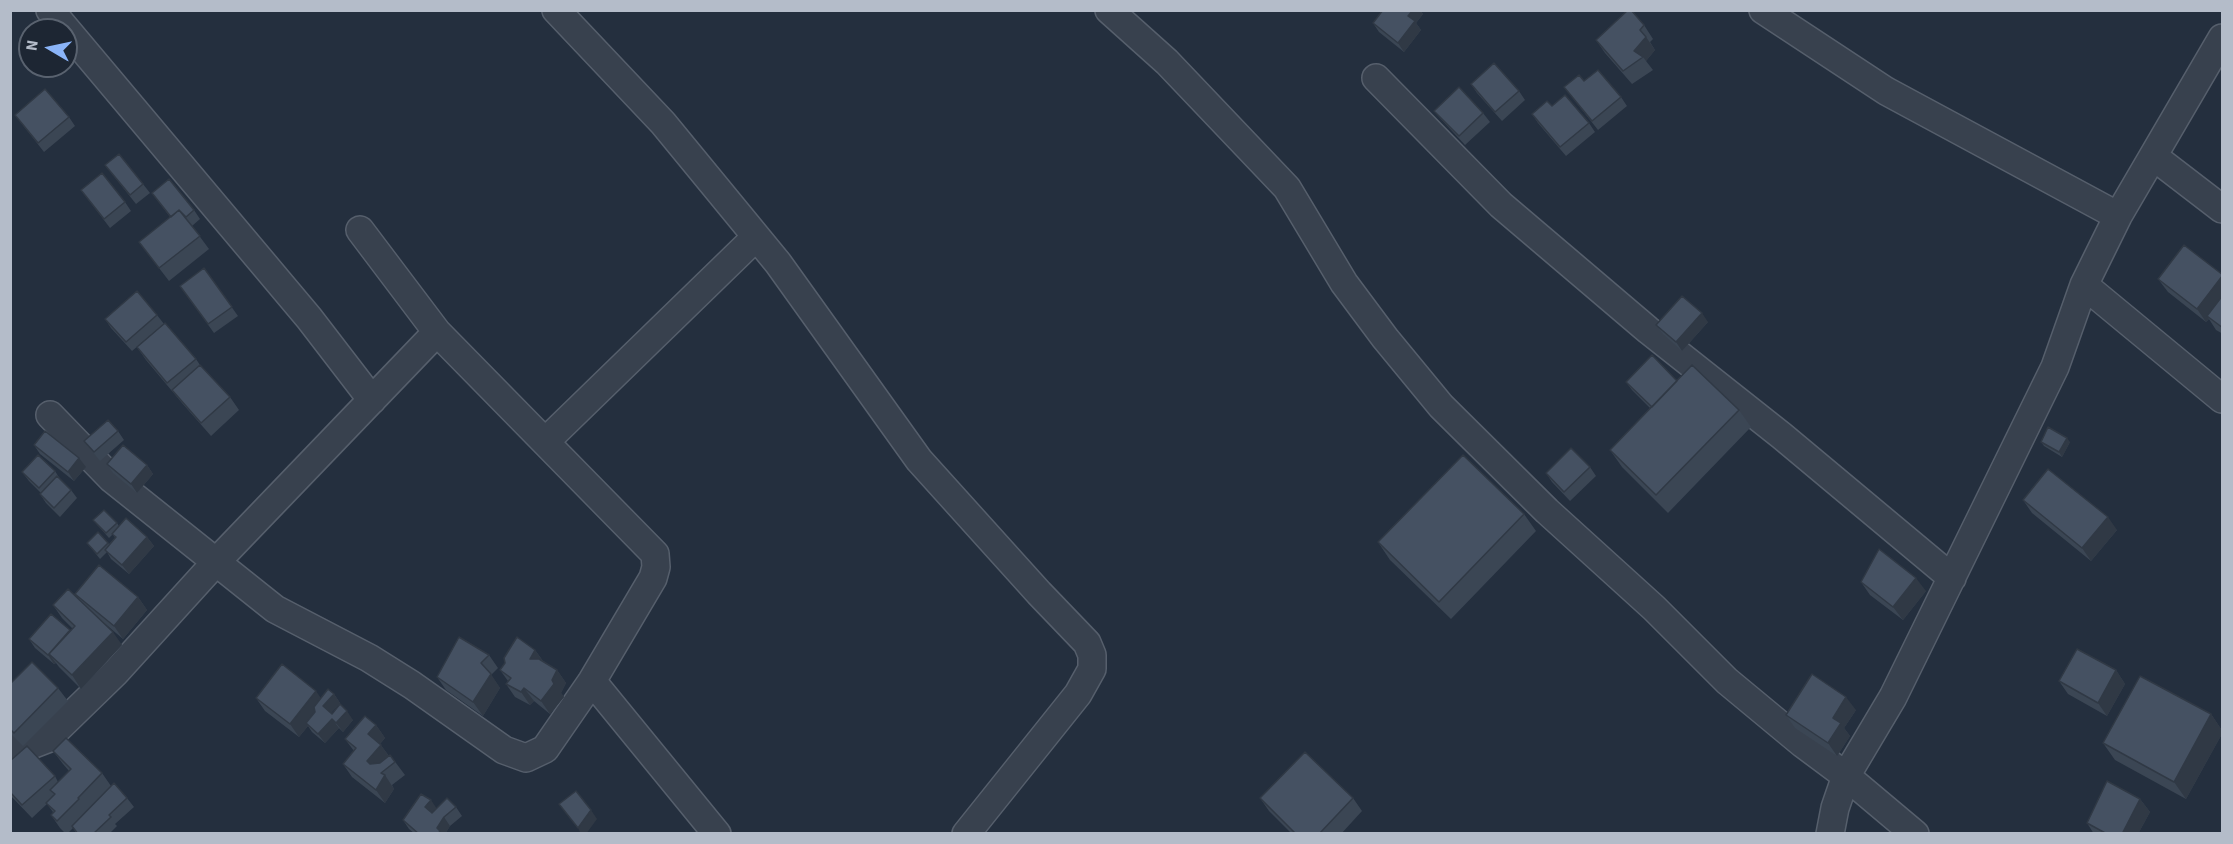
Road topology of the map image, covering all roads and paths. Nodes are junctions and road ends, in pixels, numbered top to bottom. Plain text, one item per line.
1 (50, 10) edge
2 (556, 10) edge
3 (1109, 10) edge
4 (1763, 10) edge
5 (2223, 39) edge
6 (1376, 78) dead end
7 (2153, 156) junction
8 (2223, 209) edge
9 (2118, 216) junction
10 (360, 230) dead end
11 (756, 237) junction
12 (2084, 285) junction
13 (437, 332) junction
14 (2223, 399) edge
15 (372, 400) junction
16 (50, 415) dead end
17 (546, 441) junction
18 (216, 562) junction
19 (1952, 578) junction
20 (592, 681) junction
21 (10, 744) edge
22 (1846, 776) junction
23 (717, 834) edge
24 (966, 834) edge
25 (1830, 834) edge
26 (1915, 834) edge

1 - 15 street
2 - 11 street
3 - 22 street
4 - 9 street
5 - 7 street
6 - 19 street
7 - 8 street
7 - 9 street
9 - 12 street
10 - 13 street
11 - 17 street
11 - 24 street
12 - 14 street
12 - 19 street
13 - 15 street
13 - 17 street
15 - 18 street
16 - 18 street
17 - 20 street
18 - 20 street
18 - 21 street
19 - 22 street
20 - 23 street
22 - 25 street
22 - 26 street

